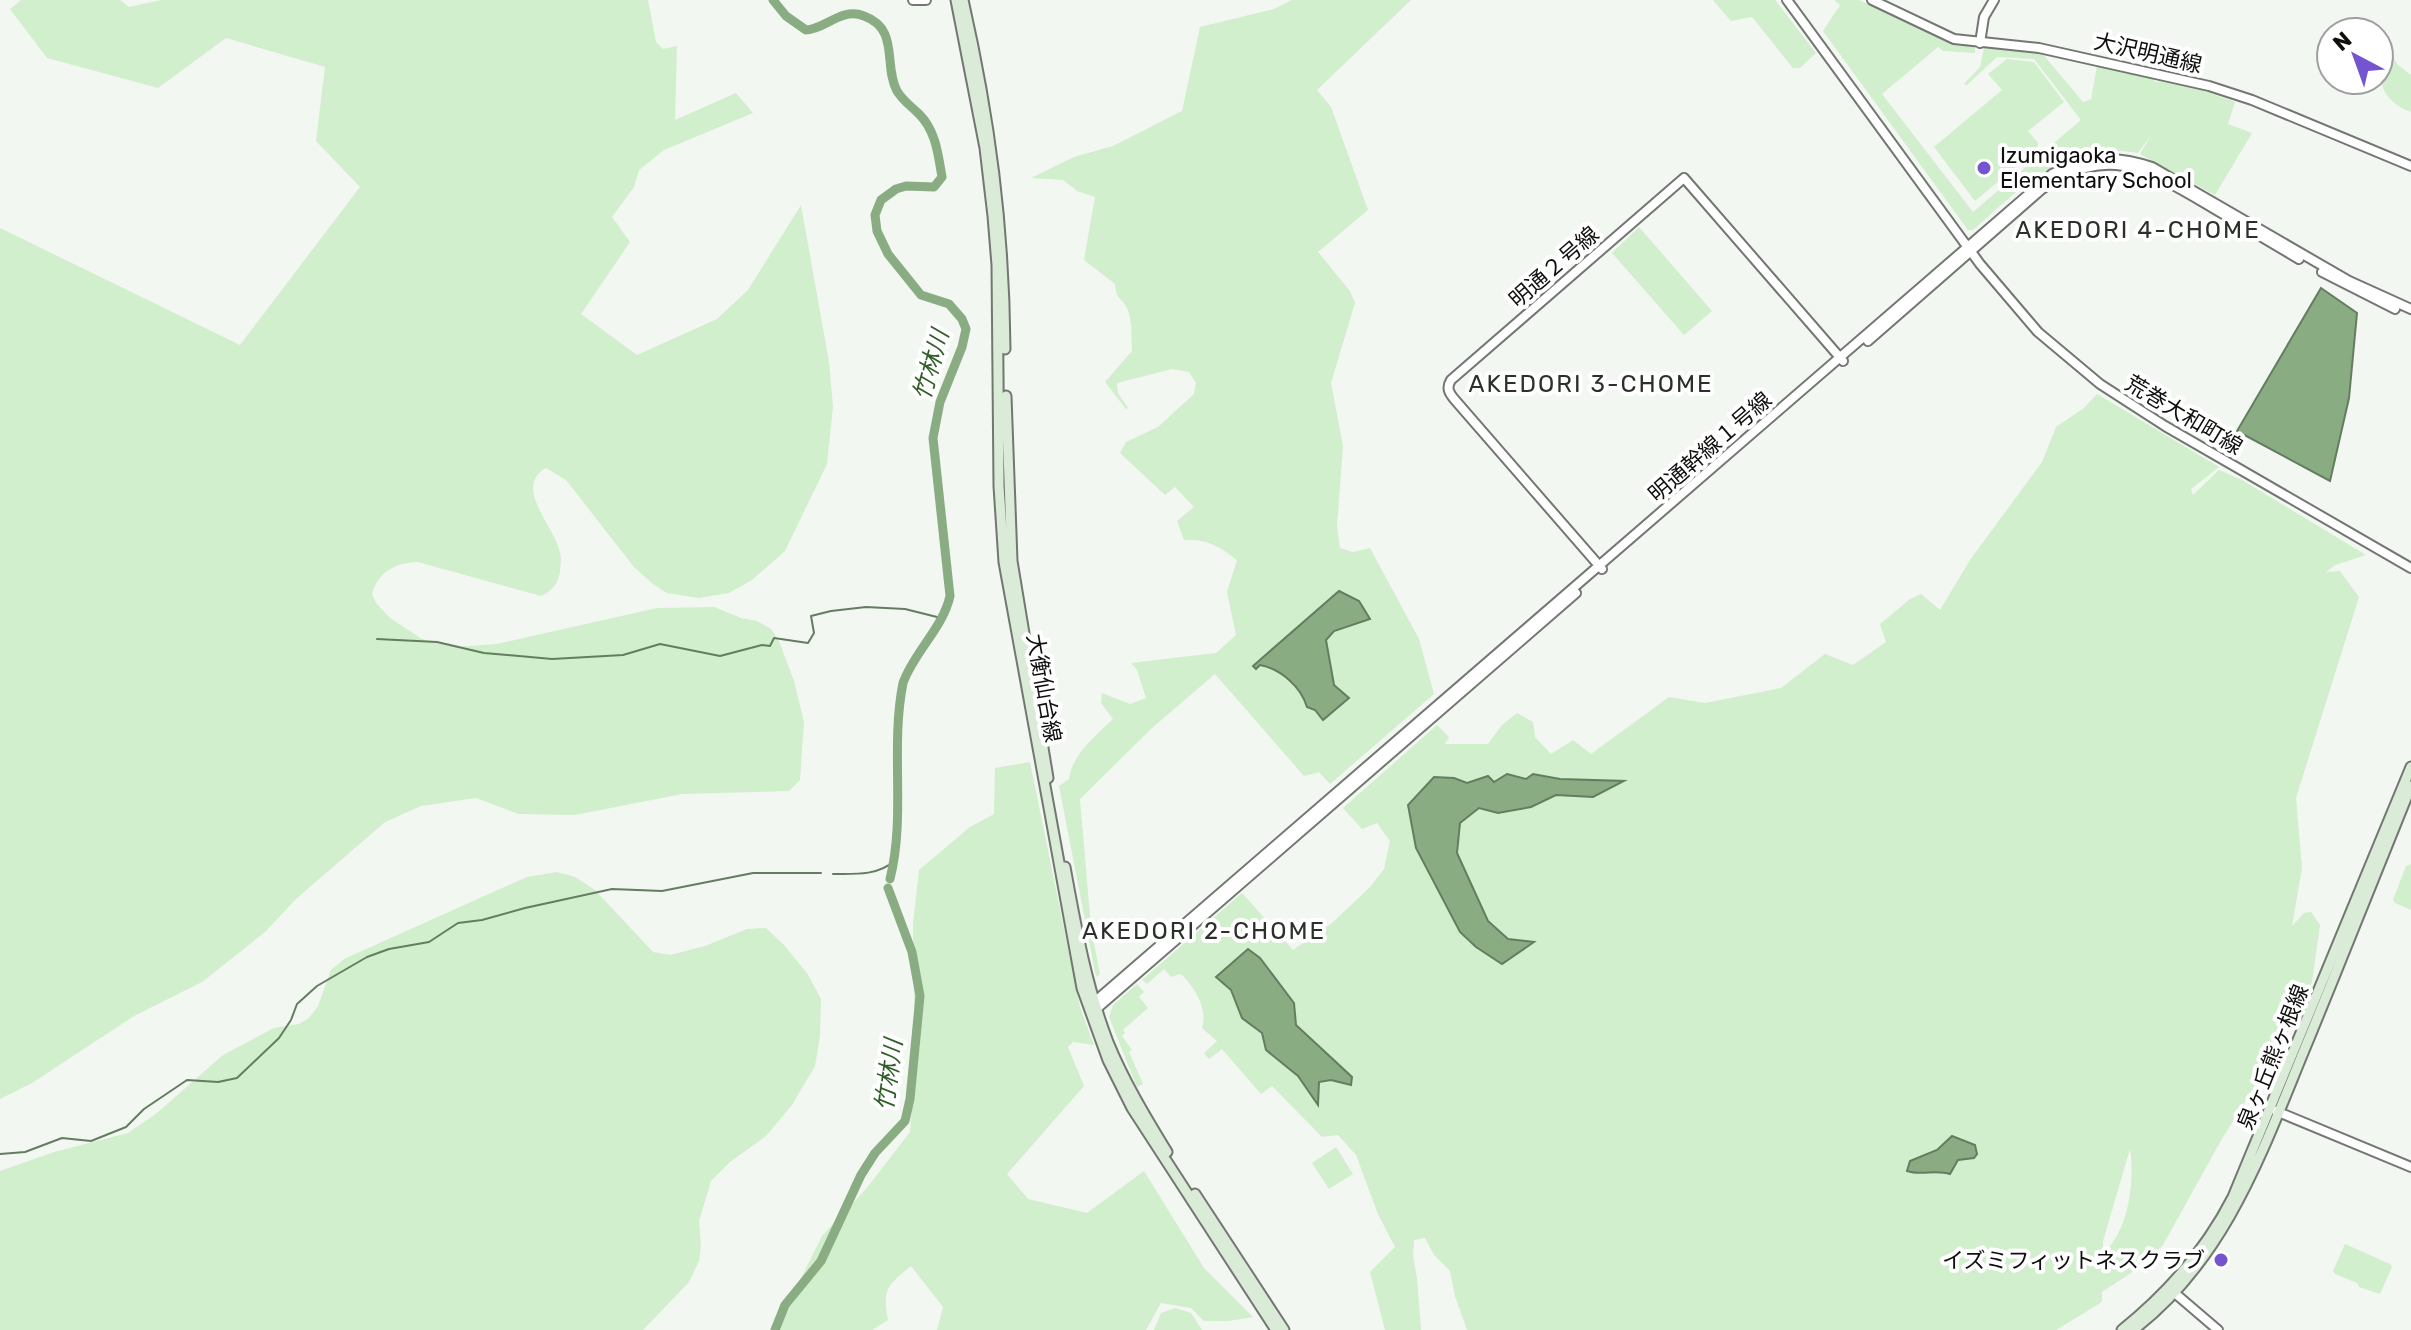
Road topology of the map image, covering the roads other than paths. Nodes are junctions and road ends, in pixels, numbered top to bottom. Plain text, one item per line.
1 (913, 0) edge
2 (926, 0) edge
3 (956, 0) edge
4 (963, 0) edge
5 (1787, 0) edge
6 (1872, 0) edge
7 (1994, 0) edge
8 (1980, 43) junction
9 (2411, 166) edge
10 (1969, 248) junction
11 (2411, 311) edge
12 (1842, 360) junction
13 (1601, 568) junction
14 (2411, 568) edge
15 (2411, 767) edge
16 (2411, 786) edge
17 (1092, 1008) junction
18 (2275, 1110) junction
19 (2411, 1167) edge
20 (2172, 1290) junction
21 (1276, 1330) edge
22 (1284, 1330) edge
23 (2122, 1330) edge
24 (2133, 1330) edge
25 (2218, 1330) edge

1 - 2 street
3 - 17 main road, 大衡仙台線
4 - 17 main road, 大衡仙台線
5 - 10 street, 荒巻大和町線
6 - 8 street, 大沢明通線
7 - 8 street
8 - 9 street, 大沢明通線
10 - 11 street, 明通幹線１号線
10 - 12 street, 明通幹線１号線
10 - 14 street, 荒巻大和町線
12 - 13 street, 明通幹線１号線
12 - 13 street, 明通２号線
13 - 17 street, 明通幹線１号線
15 - 18 main road, 泉ヶ丘熊ヶ根線
16 - 18 main road, 泉ヶ丘熊ヶ根線
17 - 21 main road, 大衡仙台線
17 - 22 main road, 大衡仙台線
18 - 19 street
18 - 20 main road, 泉ヶ丘熊ヶ根線
20 - 23 main road, 泉ヶ丘熊ヶ根線
20 - 24 main road, 泉ヶ丘熊ヶ根線
20 - 25 street

